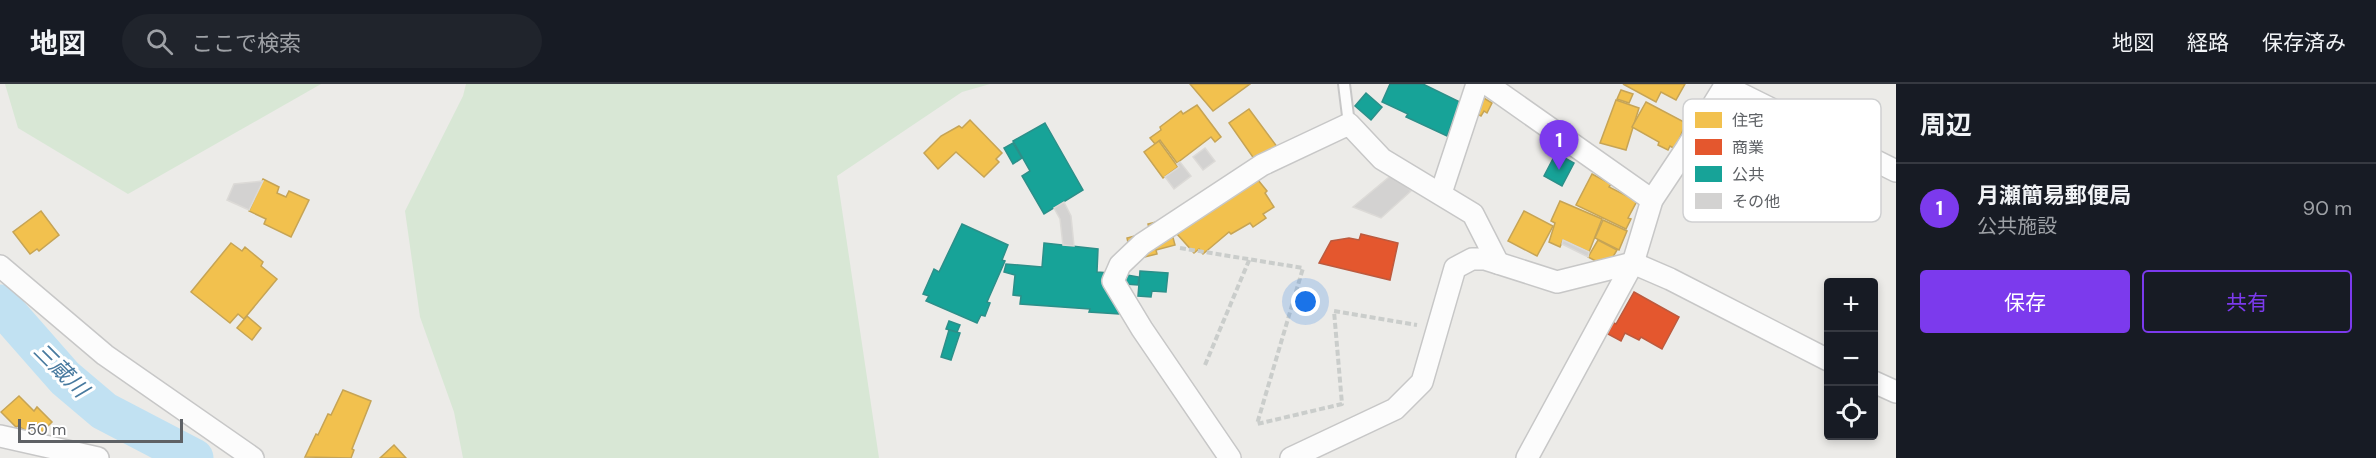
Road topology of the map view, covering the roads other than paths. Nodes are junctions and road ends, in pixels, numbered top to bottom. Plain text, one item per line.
1 (1344, 84) edge
2 (1477, 84) edge
3 (1487, 84) edge
4 (1725, 85) edge
5 (1716, 99) edge
6 (1753, 99) edge
7 (1349, 124) junction
8 (1683, 151) edge
9 (1881, 163) edge
10 (1896, 171) edge
11 (1441, 193) junction
12 (1652, 200) junction
13 (1498, 263) junction
14 (1633, 263) junction
15 (0, 266) edge
16 (1824, 358) edge
17 (1878, 384) edge
18 (1896, 392) edge
19 (0, 436) edge
20 (98, 458) edge
21 (253, 458) edge
22 (1230, 458) edge
23 (1291, 458) edge
24 (1527, 458) edge

1 - 7 lane
2 - 11 street
3 - 12 street
4 - 5 street
4 - 6 street
7 - 11 street
7 - 22 street
8 - 12 street
9 - 10 street
11 - 13 street
12 - 14 street
13 - 14 street
13 - 23 street
14 - 16 street
14 - 24 street
15 - 21 street
17 - 18 street
19 - 20 street

